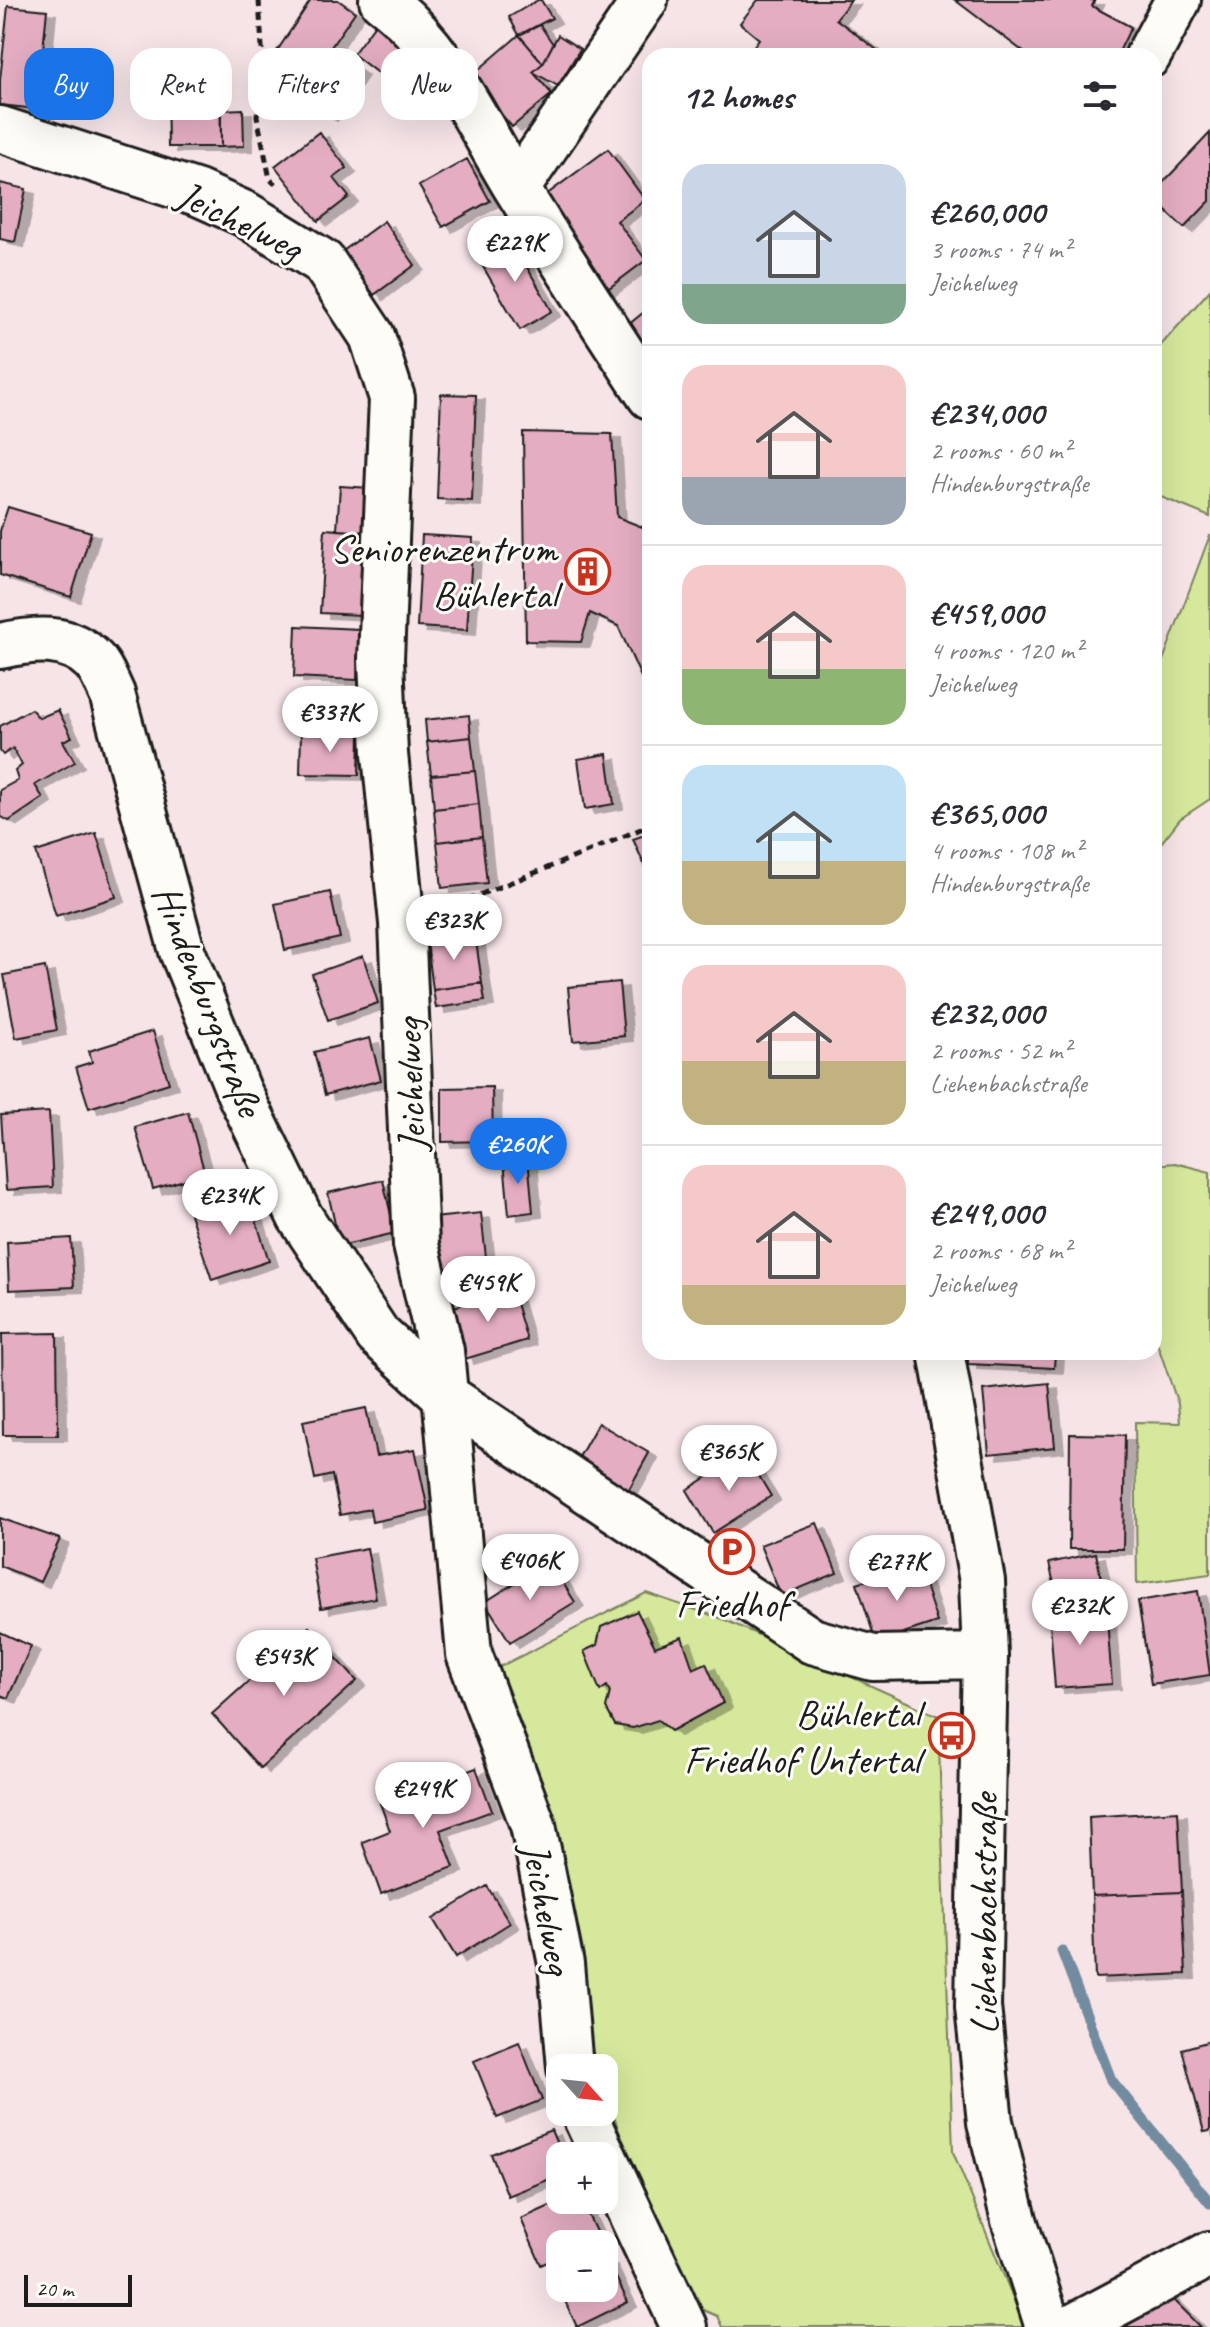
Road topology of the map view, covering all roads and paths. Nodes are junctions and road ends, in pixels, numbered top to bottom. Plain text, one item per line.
1 (259, 0) edge
2 (382, 0) edge
3 (645, 0) edge
4 (1178, 0) edge
5 (1152, 48) edge
6 (0, 129) edge
7 (279, 188) dead end
8 (517, 188) junction
9 (642, 383) edge
10 (0, 646) edge
11 (642, 828) edge
12 (402, 923) junction
13 (942, 1360) edge
14 (443, 1394) junction
15 (985, 1656) junction
16 (569, 2054) edge
17 (590, 2126) edge
18 (1210, 2254) edge
19 (684, 2327) edge
20 (1048, 2327) edge
21 (1073, 2327) edge

1 - 7 path
2 - 8 street
3 - 8 street
4 - 5 street
6 - 12 street, Jeichelweg
8 - 9 street
10 - 14 street, Hindenburgstraße
11 - 12 path
12 - 14 street, Jeichelweg
13 - 15 street, Liehenbachstraße
14 - 15 street, Hindenburgstraße
14 - 16 street, Jeichelweg
15 - 20 street, Liehenbachstraße
17 - 19 street
18 - 21 street

